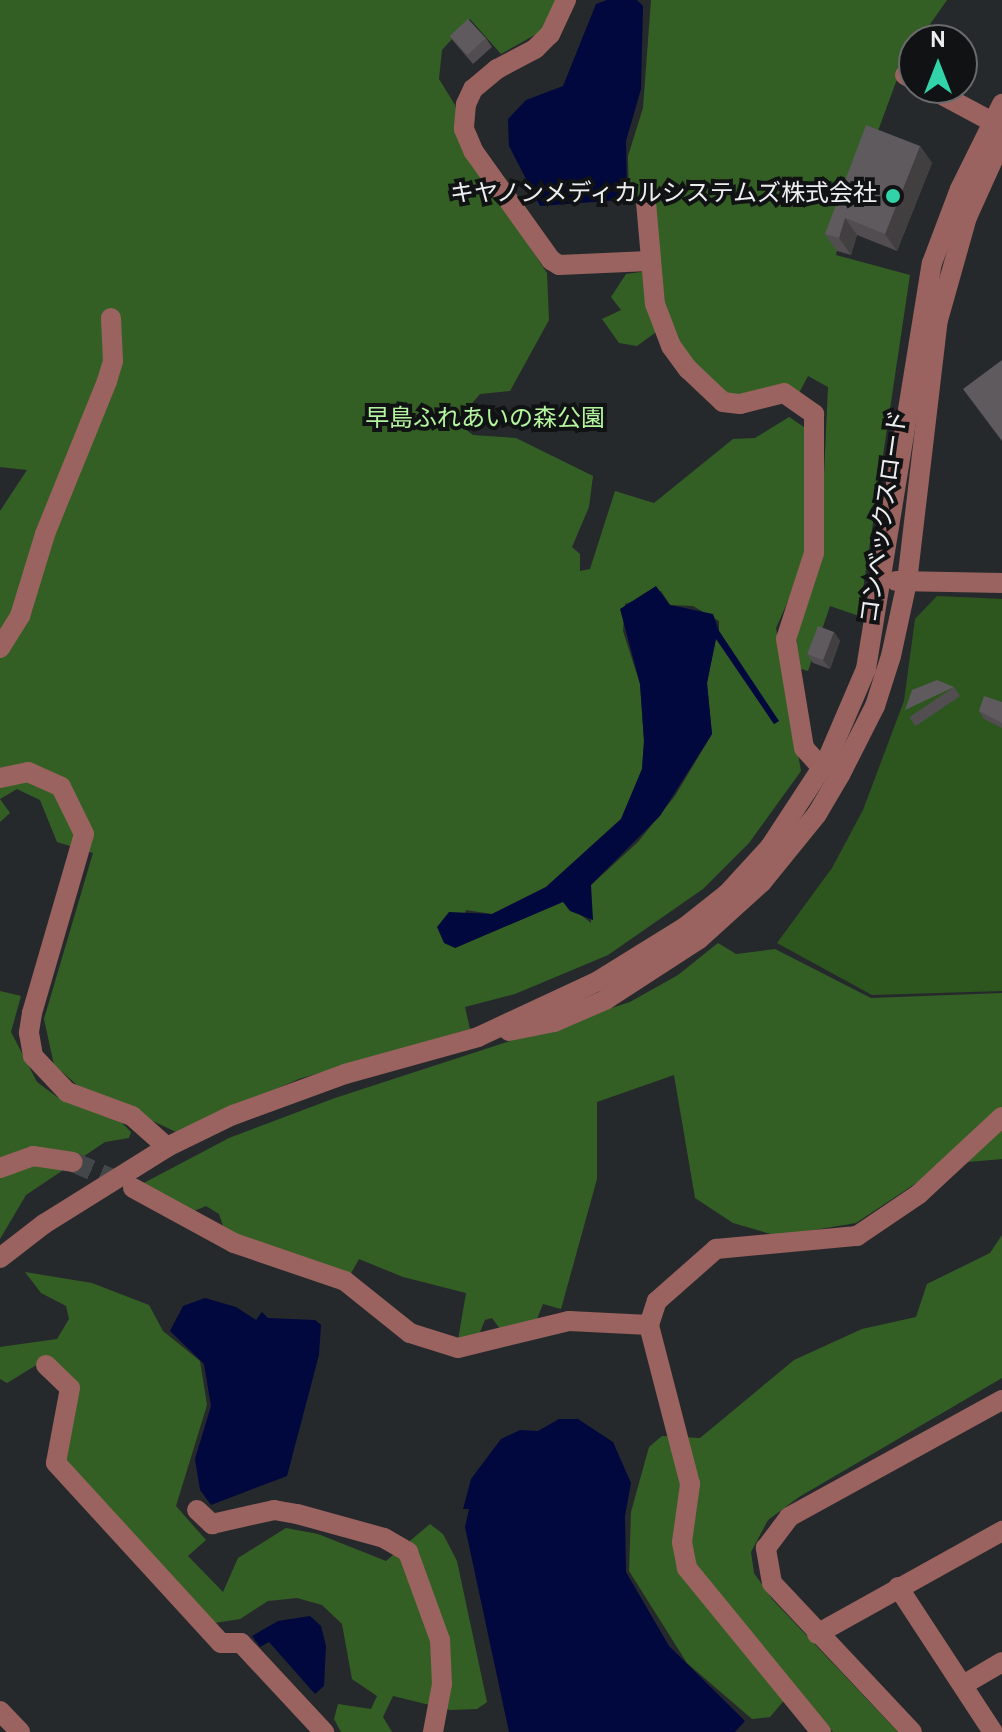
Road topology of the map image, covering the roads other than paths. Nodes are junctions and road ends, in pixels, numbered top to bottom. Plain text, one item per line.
1 (566, 0) edge
2 (961, 104) edge
3 (1000, 123) edge
4 (646, 202) dead end
5 (649, 261) junction
6 (111, 318) dead end
7 (884, 581) junction
8 (907, 582) junction
9 (1002, 583) edge
10 (0, 648) edge
11 (822, 768) junction
12 (0, 778) edge
13 (478, 1037) junction
14 (1002, 1117) edge
15 (167, 1147) junction
16 (73, 1162) tunnel mouth
17 (0, 1168) edge
18 (133, 1188) tunnel mouth
19 (0, 1258) edge
20 (649, 1325) junction
21 (46, 1365) dead end
22 (1002, 1400) edge
23 (197, 1510) dead end
24 (1002, 1531) edge
25 (898, 1587) junction
26 (817, 1634) junction
27 (1002, 1662) edge
28 (963, 1685) junction
29 (0, 1711) edge
30 (20, 1732) edge
31 (324, 1732) edge
32 (433, 1732) edge
33 (821, 1732) edge
34 (912, 1732) edge
35 (993, 1732) edge

1 - 5 street
2 - 3 street
3 - 7 street, コンベックスロード
3 - 8 street, コンベックスロード
4 - 5 street
5 - 11 street
6 - 10 street
7 - 8 street
7 - 11 street, コンベックスロード
8 - 9 street
8 - 13 street, コンベックスロード
11 - 13 street, コンベックスロード
12 - 15 street
13 - 15 street
14 - 20 street
15 - 19 street
16 - 17 street
18 - 20 street
20 - 33 street
21 - 31 street
22 - 26 street
23 - 32 street
24 - 25 street
25 - 26 street
25 - 28 street
26 - 34 street
27 - 28 street
28 - 35 street
29 - 30 street

